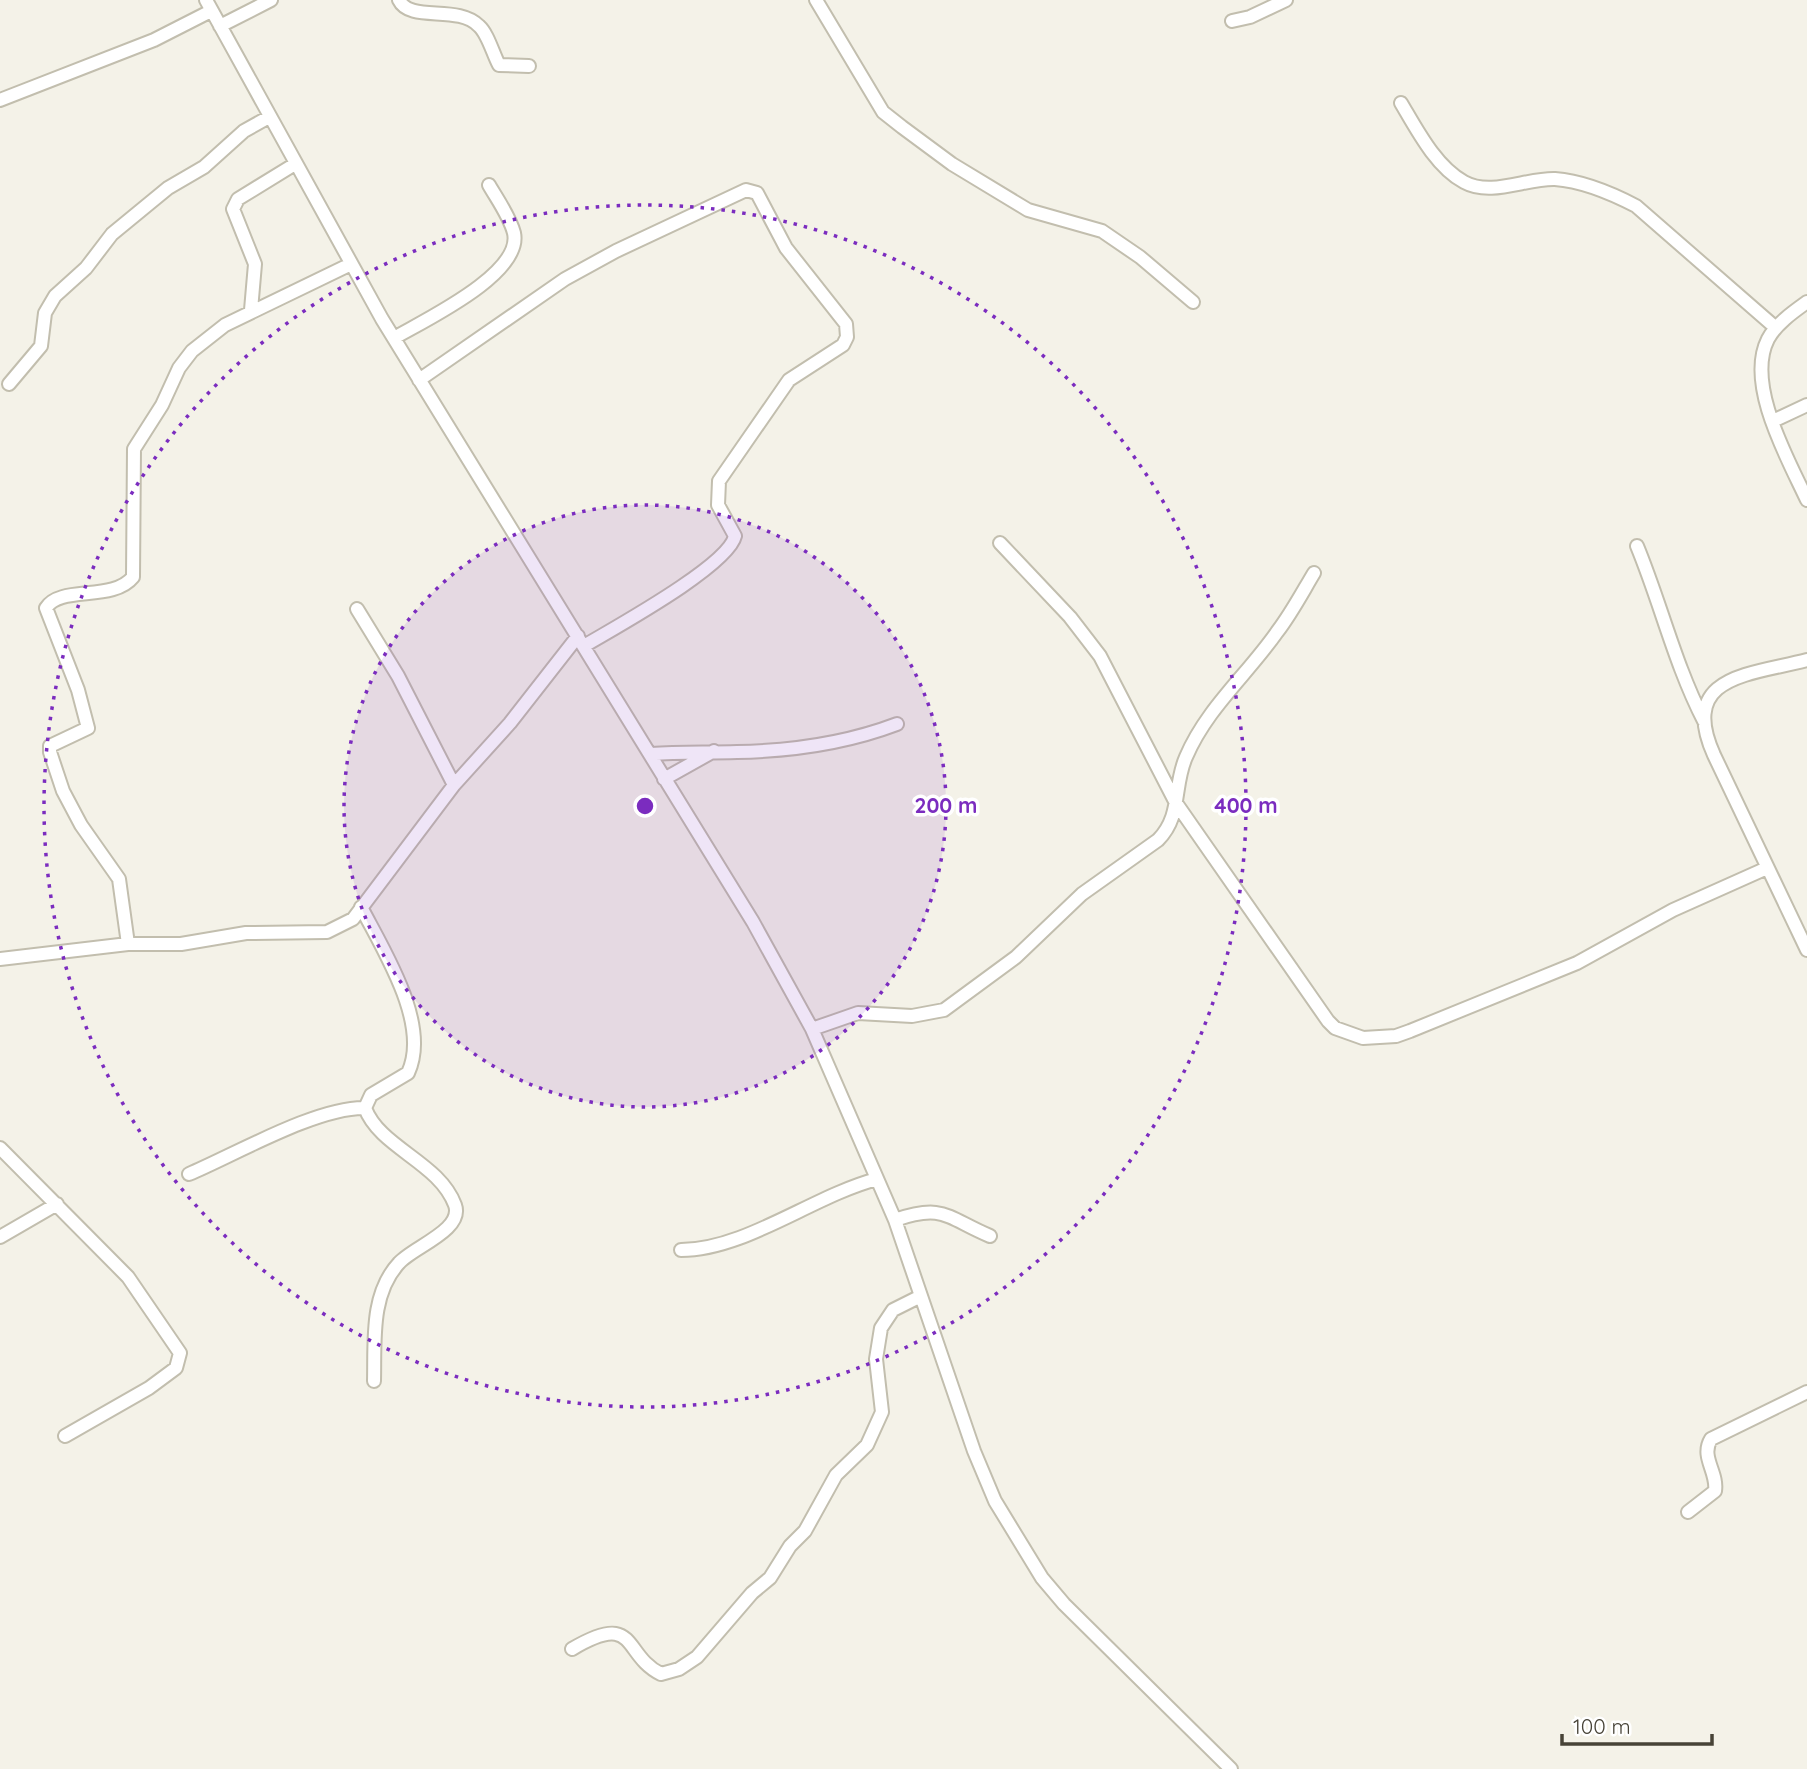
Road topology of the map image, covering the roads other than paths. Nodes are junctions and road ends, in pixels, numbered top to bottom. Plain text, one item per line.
1 (271, 0) edge
2 (399, 0) edge
3 (816, 0) edge
4 (1286, 0) edge
5 (209, 5) edge
6 (1232, 20) dead end
7 (220, 26) junction
8 (529, 66) dead end
9 (0, 100) edge
10 (1401, 103) dead end
11 (269, 117) junction
12 (295, 164) junction
13 (489, 185) dead end
14 (351, 264) junction
15 (1193, 302) dead end
16 (1807, 302) edge
17 (251, 310) junction
18 (1776, 328) junction
19 (394, 338) junction
20 (419, 380) junction
21 (9, 384) dead end
22 (1807, 405) edge
23 (1773, 421) junction
24 (1807, 500) edge
25 (1000, 543) dead end
26 (1637, 546) dead end
27 (1314, 573) dead end
28 (357, 609) dead end
29 (581, 641) junction
30 (1807, 660) edge
31 (1704, 722) junction
32 (897, 724) dead end
33 (714, 751) junction
34 (651, 754) junction
35 (664, 779) junction
36 (454, 785) junction
37 (1176, 803) junction
38 (1767, 868) junction
39 (361, 908) junction
40 (128, 944) junction
41 (1807, 950) edge
42 (0, 959) edge
43 (812, 1029) junction
44 (365, 1108) junction
45 (0, 1149) edge
46 (189, 1174) dead end
47 (877, 1179) junction
48 (57, 1205) junction
49 (895, 1220) junction
50 (990, 1236) dead end
51 (0, 1237) edge
52 (681, 1250) dead end
53 (920, 1296) junction
54 (374, 1381) dead end
55 (1807, 1392) edge
56 (65, 1436) dead end
57 (1688, 1512) dead end
58 (572, 1649) dead end
59 (1231, 1769) edge

1 - 7 street
2 - 8 street
3 - 15 street
4 - 6 street
5 - 7 street
5 - 9 street
7 - 11 street
10 - 18 street
11 - 12 street
11 - 21 street
12 - 14 street
12 - 17 street
13 - 19 street
14 - 17 street
14 - 19 street
16 - 18 street
17 - 40 street
18 - 23 street
19 - 20 street
20 - 29 street
20 - 29 street
22 - 23 street
23 - 24 street
25 - 37 street
26 - 31 street
27 - 37 street
28 - 36 street
29 - 34 street
29 - 36 street
30 - 31 street
31 - 38 street
32 - 33 street
33 - 34 street
33 - 35 street
34 - 35 street
35 - 43 street
36 - 39 street
37 - 38 street
37 - 43 street
38 - 41 street
39 - 40 street
39 - 44 street
40 - 42 street
43 - 47 street
44 - 46 street
44 - 54 street
45 - 48 street
47 - 49 street
47 - 52 street
48 - 51 street
48 - 56 street
49 - 50 street
49 - 53 street
53 - 58 street
53 - 59 street
55 - 57 street

